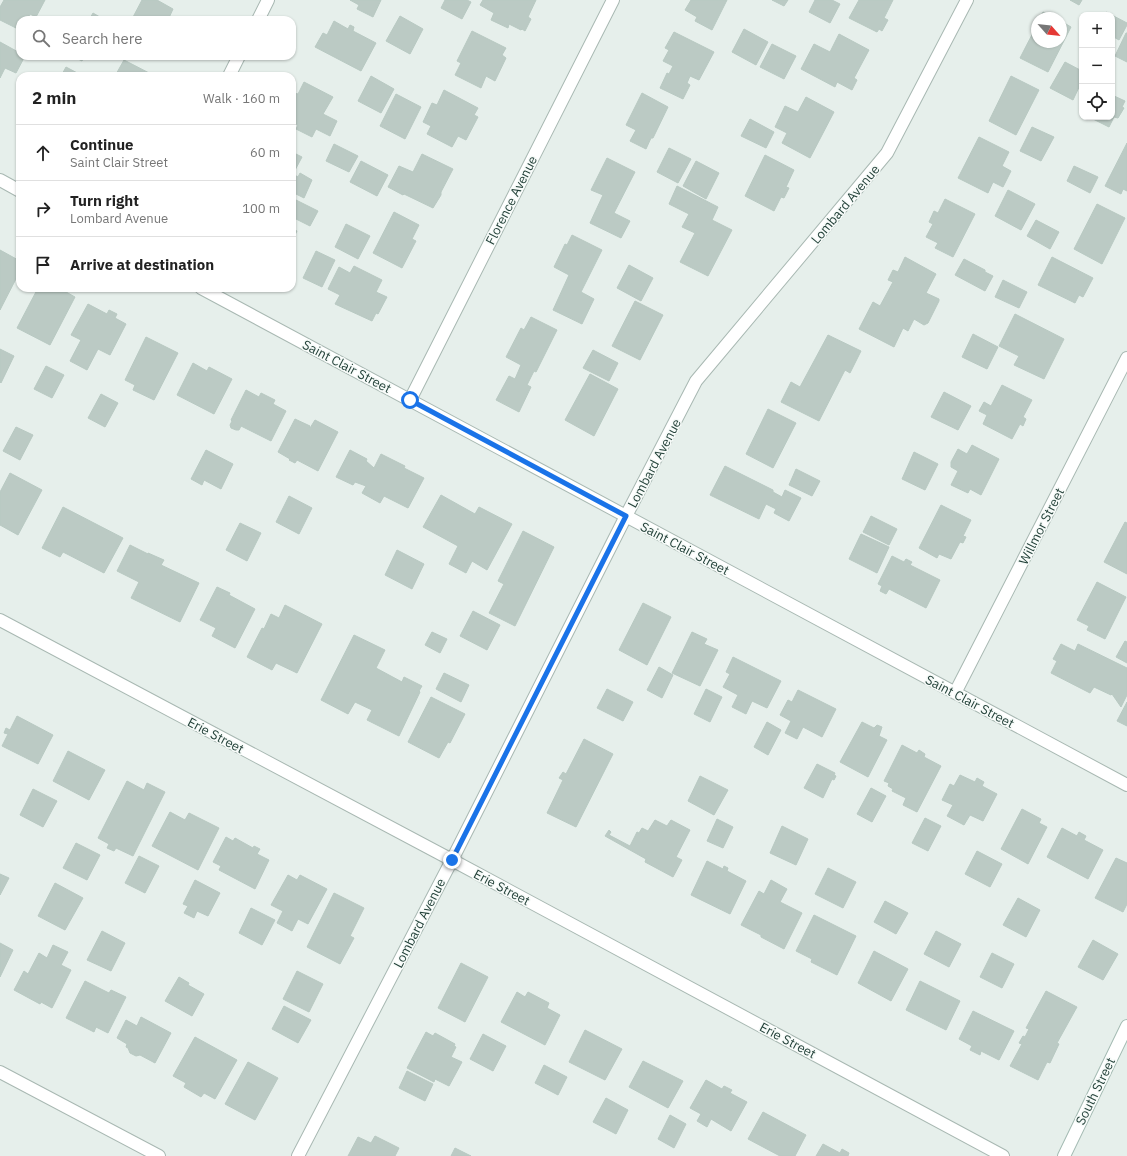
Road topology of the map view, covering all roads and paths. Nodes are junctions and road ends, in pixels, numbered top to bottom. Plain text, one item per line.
1 (268, 0) edge
2 (613, 0) edge
3 (967, 0) edge
4 (260, 16) edge
5 (237, 60) edge
6 (231, 72) edge
7 (0, 180) edge
8 (16, 189) edge
9 (208, 292) edge
10 (1127, 358) edge
11 (410, 400) junction
12 (626, 516) junction
13 (0, 620) edge
14 (955, 693) junction
15 (1127, 785) edge
16 (452, 860) junction
17 (1127, 1026) edge
18 (0, 1072) edge
19 (159, 1156) edge
20 (298, 1156) edge
21 (1004, 1156) edge
22 (1064, 1156) edge

1 - 4 street
2 - 11 street, Florence Avenue
3 - 12 street, Lombard Avenue
5 - 6 street
7 - 8 street
9 - 11 street, Saint Clair Street
10 - 14 street, Willmor Street
11 - 12 street, Saint Clair Street
12 - 14 street, Saint Clair Street
12 - 16 street, Lombard Avenue
13 - 16 street, Erie Street
14 - 15 street, Saint Clair Street
16 - 20 street, Lombard Avenue
16 - 21 street, Erie Street
17 - 22 street, South Street
18 - 19 street

